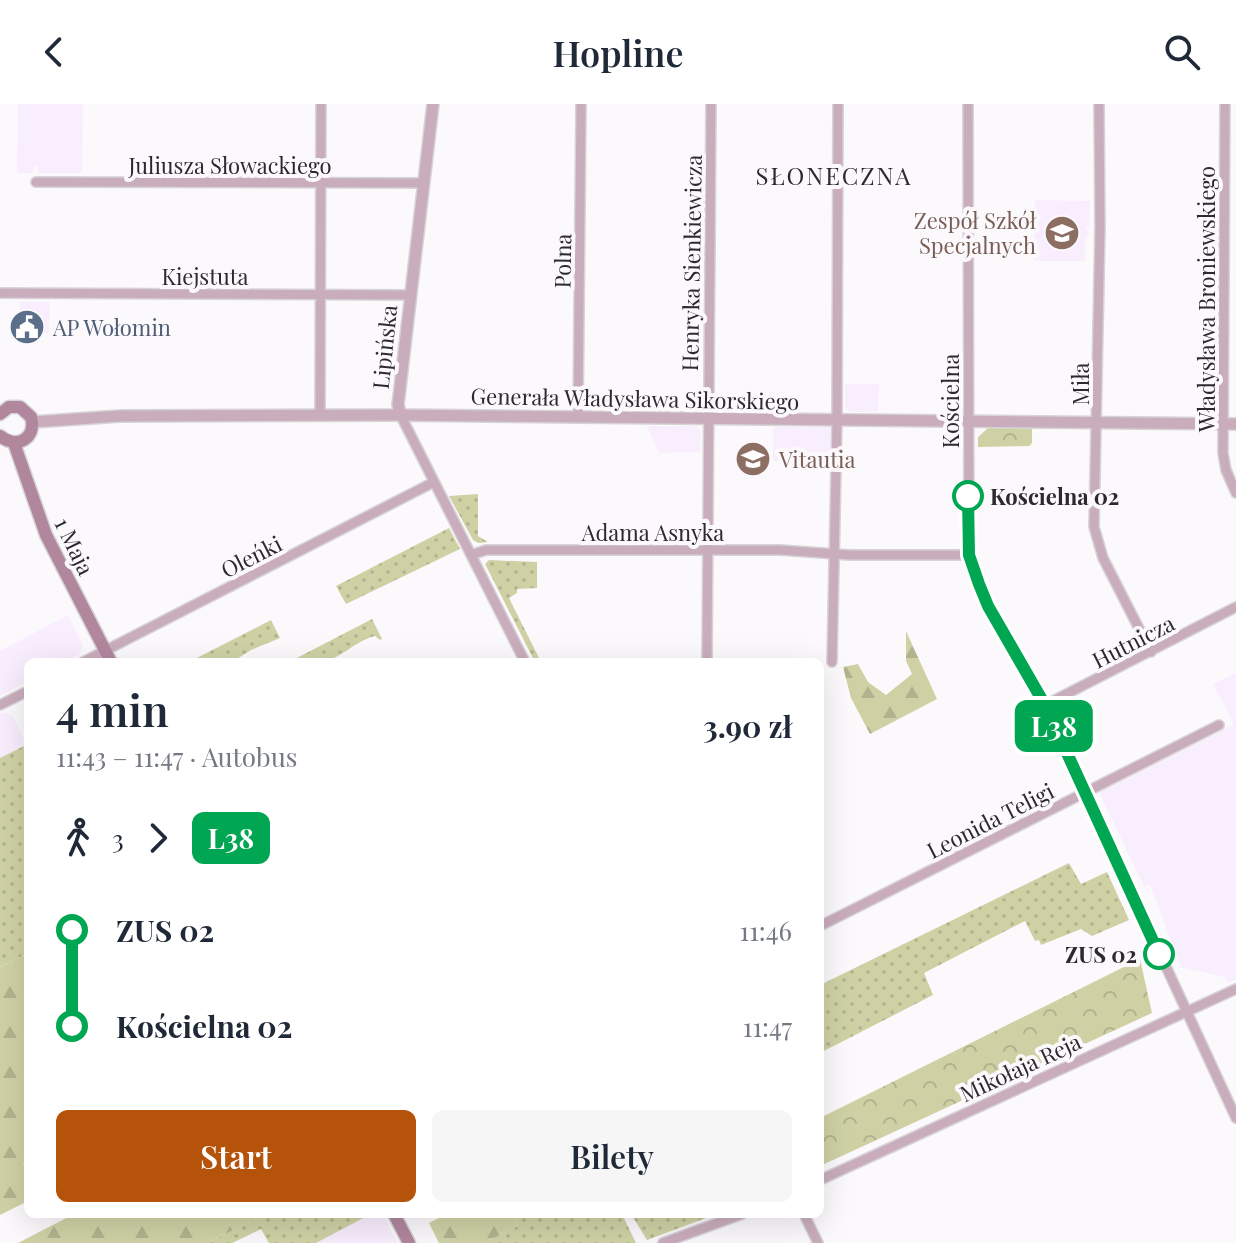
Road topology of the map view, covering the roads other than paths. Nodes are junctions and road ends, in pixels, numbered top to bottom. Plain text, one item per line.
1 (321, 104) edge
2 (433, 104) edge
3 (581, 104) edge
4 (711, 104) edge
5 (838, 104) edge
6 (968, 104) edge
7 (1099, 104) edge
8 (1225, 104) edge
9 (36, 182) dead end
10 (320, 183) junction
11 (424, 183) junction
12 (0, 293) edge
13 (318, 294) junction
14 (410, 295) junction
15 (0, 414) edge
16 (320, 415) junction
17 (401, 416) junction
18 (578, 417) junction
19 (707, 420) junction
20 (837, 420) junction
21 (967, 421) junction
22 (1097, 421) junction
23 (33, 422) junction
24 (1230, 424) edge
25 (4, 440) edge
26 (434, 482) junction
27 (1236, 493) edge
28 (707, 550) junction
29 (835, 554) junction
30 (471, 555) junction
31 (969, 555) junction
32 (1236, 607) edge
33 (1151, 652) junction
34 (108, 656) edge
35 (523, 658) edge
36 (707, 658) edge
37 (832, 662) dead end
38 (24, 693) edge
39 (0, 705) edge
40 (1045, 705) junction
41 (1219, 725) dead end
42 (1086, 792) junction
43 (824, 924) edge
44 (1236, 989) edge
45 (1187, 1013) junction
46 (1236, 1118) edge
47 (824, 1178) edge
48 (396, 1218) edge
49 (731, 1218) edge
50 (806, 1218) edge
51 (409, 1243) edge
52 (663, 1243) edge
53 (818, 1243) edge

1 - 10 street
2 - 11 street, Lipińska
3 - 18 street, Polna
4 - 19 street, Henryka Sienkiewicza
5 - 20 street
6 - 21 street, Kościelna
7 - 22 street, Miła
8 - 24 street, Władysława Broniewskiego
9 - 10 street, Juliusza Słowackiego
10 - 11 street, Juliusza Słowackiego
10 - 13 street
11 - 14 street, Lipińska
12 - 13 street, Kiejstuta
13 - 14 street, Kiejstuta
13 - 16 street
14 - 17 street, Lipińska
15 - 23 main road
16 - 17 street, Generała Władysława Sikorskiego
16 - 23 street, Generała Władysława Sikorskiego
17 - 18 street, Generała Władysława Sikorskiego
17 - 26 street, Lipińska
18 - 19 street, Generała Władysława Sikorskiego
19 - 20 street, Generała Władysława Sikorskiego
19 - 28 street, Henryka Sienkiewicza
20 - 21 street, Generała Władysława Sikorskiego
20 - 29 street
21 - 22 street, Generała Władysława Sikorskiego
21 - 31 street, Kościelna
22 - 24 street, Generała Władysława Sikorskiego
22 - 33 street, Miła
23 - 25 main road
24 - 27 street, Władysława Broniewskiego
25 - 34 main road, 1 Maja
26 - 30 street, Lipińska
26 - 34 street, Oleńki
28 - 29 street, Adama Asnyka
28 - 30 street, Adama Asnyka
28 - 36 street, Henryka Sienkiewicza
29 - 31 street, Adama Asnyka
29 - 37 street
30 - 35 street, Lipińska
31 - 40 street, Kościelna
32 - 33 street, Hutnicza
33 - 40 street, Hutnicza
38 - 39 street
40 - 42 street, Kościelna
41 - 42 street, Leonida Teligi
42 - 43 street, Leonida Teligi
42 - 45 street, Kościelna
44 - 45 street, Mikołaja Reja
45 - 46 street, Kościelna
45 - 47 street, Mikołaja Reja
48 - 51 main road
49 - 52 street
50 - 53 street

